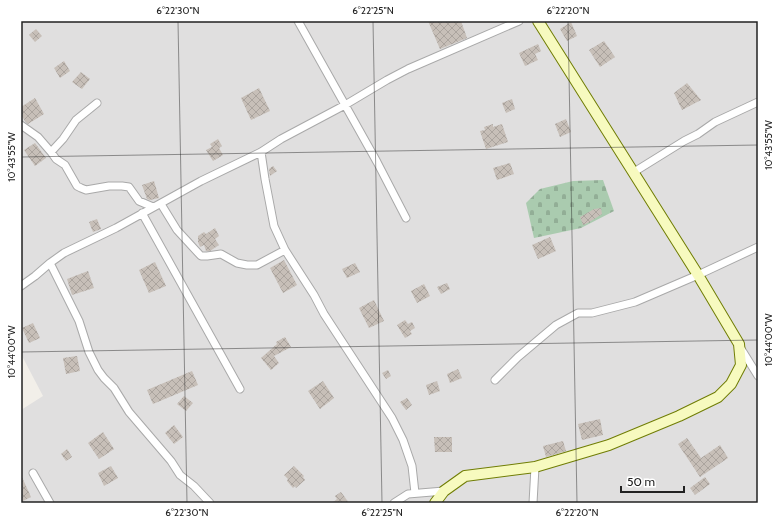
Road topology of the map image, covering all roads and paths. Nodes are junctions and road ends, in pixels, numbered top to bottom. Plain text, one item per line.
1 (298, 21) edge
2 (519, 21) edge
3 (538, 21) edge
4 (758, 102) edge
5 (96, 103) dead end
6 (345, 105) junction
7 (21, 125) edge
8 (51, 152) junction
9 (261, 152) junction
10 (634, 172) junction
11 (161, 204) junction
12 (153, 207) junction
13 (142, 213) junction
14 (406, 218) dead end
15 (758, 247) edge
16 (285, 250) junction
17 (50, 263) junction
18 (698, 275) junction
19 (21, 286) edge
20 (739, 344) junction
21 (758, 376) edge
22 (495, 380) dead end
23 (240, 389) dead end
24 (535, 467) junction
25 (33, 473) dead end
26 (444, 492) junction
27 (415, 493) junction
28 (50, 503) edge
29 (210, 503) edge
30 (394, 503) edge
31 (436, 503) edge
32 (533, 503) edge

1 - 6 street
2 - 6 street
3 - 10 main road
4 - 10 street
5 - 8 street
6 - 9 street
6 - 14 street
7 - 8 street
8 - 12 street
9 - 11 street
9 - 16 street
10 - 18 main road
11 - 12 street
11 - 16 street
12 - 13 street
13 - 17 street
13 - 23 street
15 - 18 street
16 - 27 street
17 - 19 street
17 - 29 street
18 - 20 main road
18 - 22 street
20 - 21 street
20 - 24 main road
24 - 26 main road
24 - 32 street
25 - 28 street
26 - 27 street
26 - 31 main road
27 - 30 street

